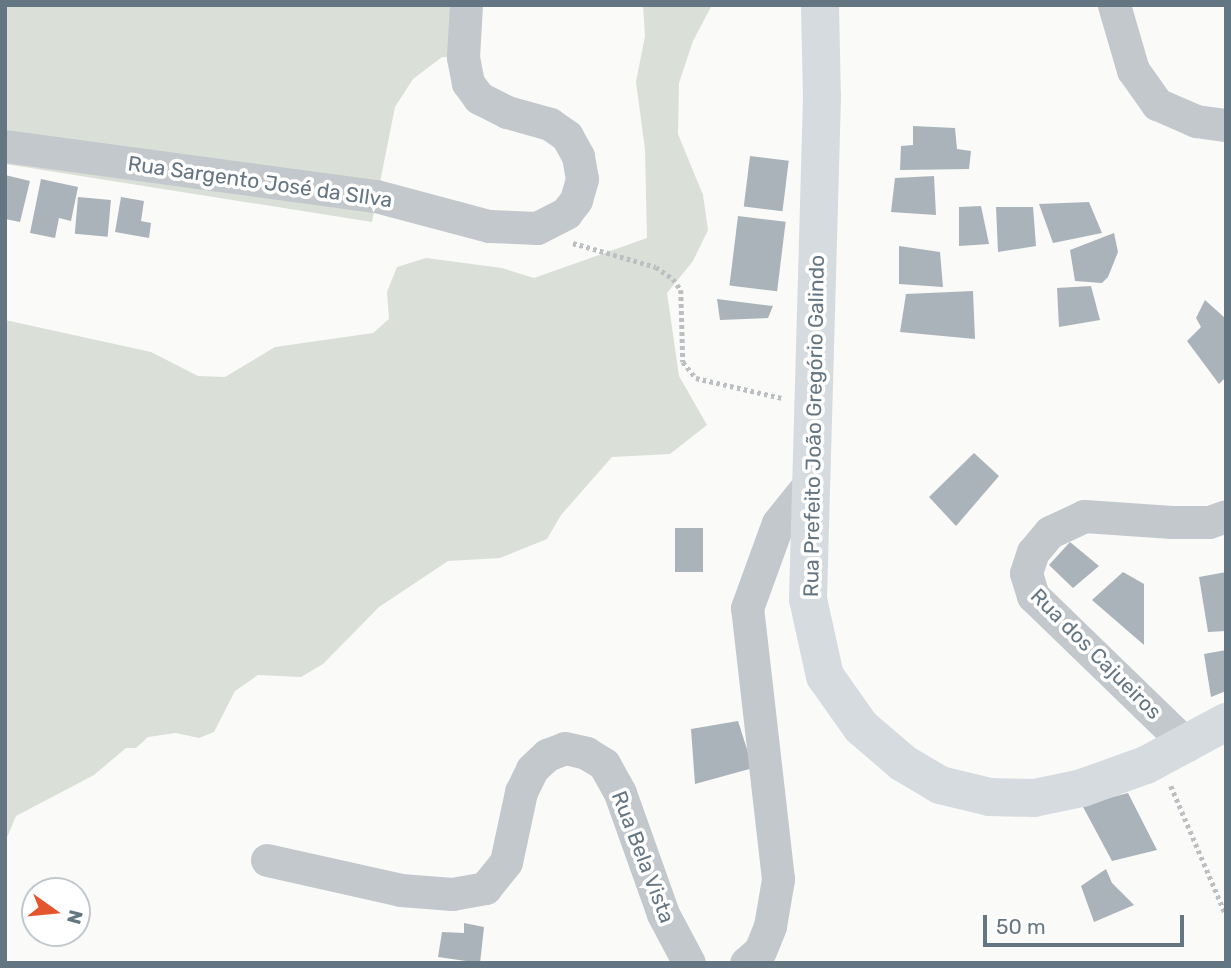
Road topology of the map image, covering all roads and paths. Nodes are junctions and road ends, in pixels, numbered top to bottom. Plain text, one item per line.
1 (466, 5) edge
2 (820, 5) edge
3 (1114, 5) edge
4 (1226, 125) edge
5 (5, 146) edge
6 (564, 240) dead end
7 (814, 405) junction
8 (810, 484) junction
9 (1226, 516) edge
10 (1226, 722) edge
11 (1187, 745) junction
12 (1146, 765) junction
13 (267, 860) dead end
14 (1226, 915) edge
15 (689, 963) edge
16 (746, 963) edge

1 - 5 street, Rua Sargento José da SIlva
2 - 7 main road, Rua Prefeito João Gregório Galindo
3 - 4 street
6 - 7 path
7 - 8 main road, Rua Prefeito João Gregório Galindo
8 - 12 main road, Rua Prefeito João Gregório Galindo
8 - 16 street
9 - 11 street, Rua dos Cajueiros
10 - 11 main road, Rua Prefeito João Gregório Galindo
11 - 12 main road, Rua Prefeito João Gregório Galindo
12 - 14 path
13 - 15 street, Rua Bela Vista

